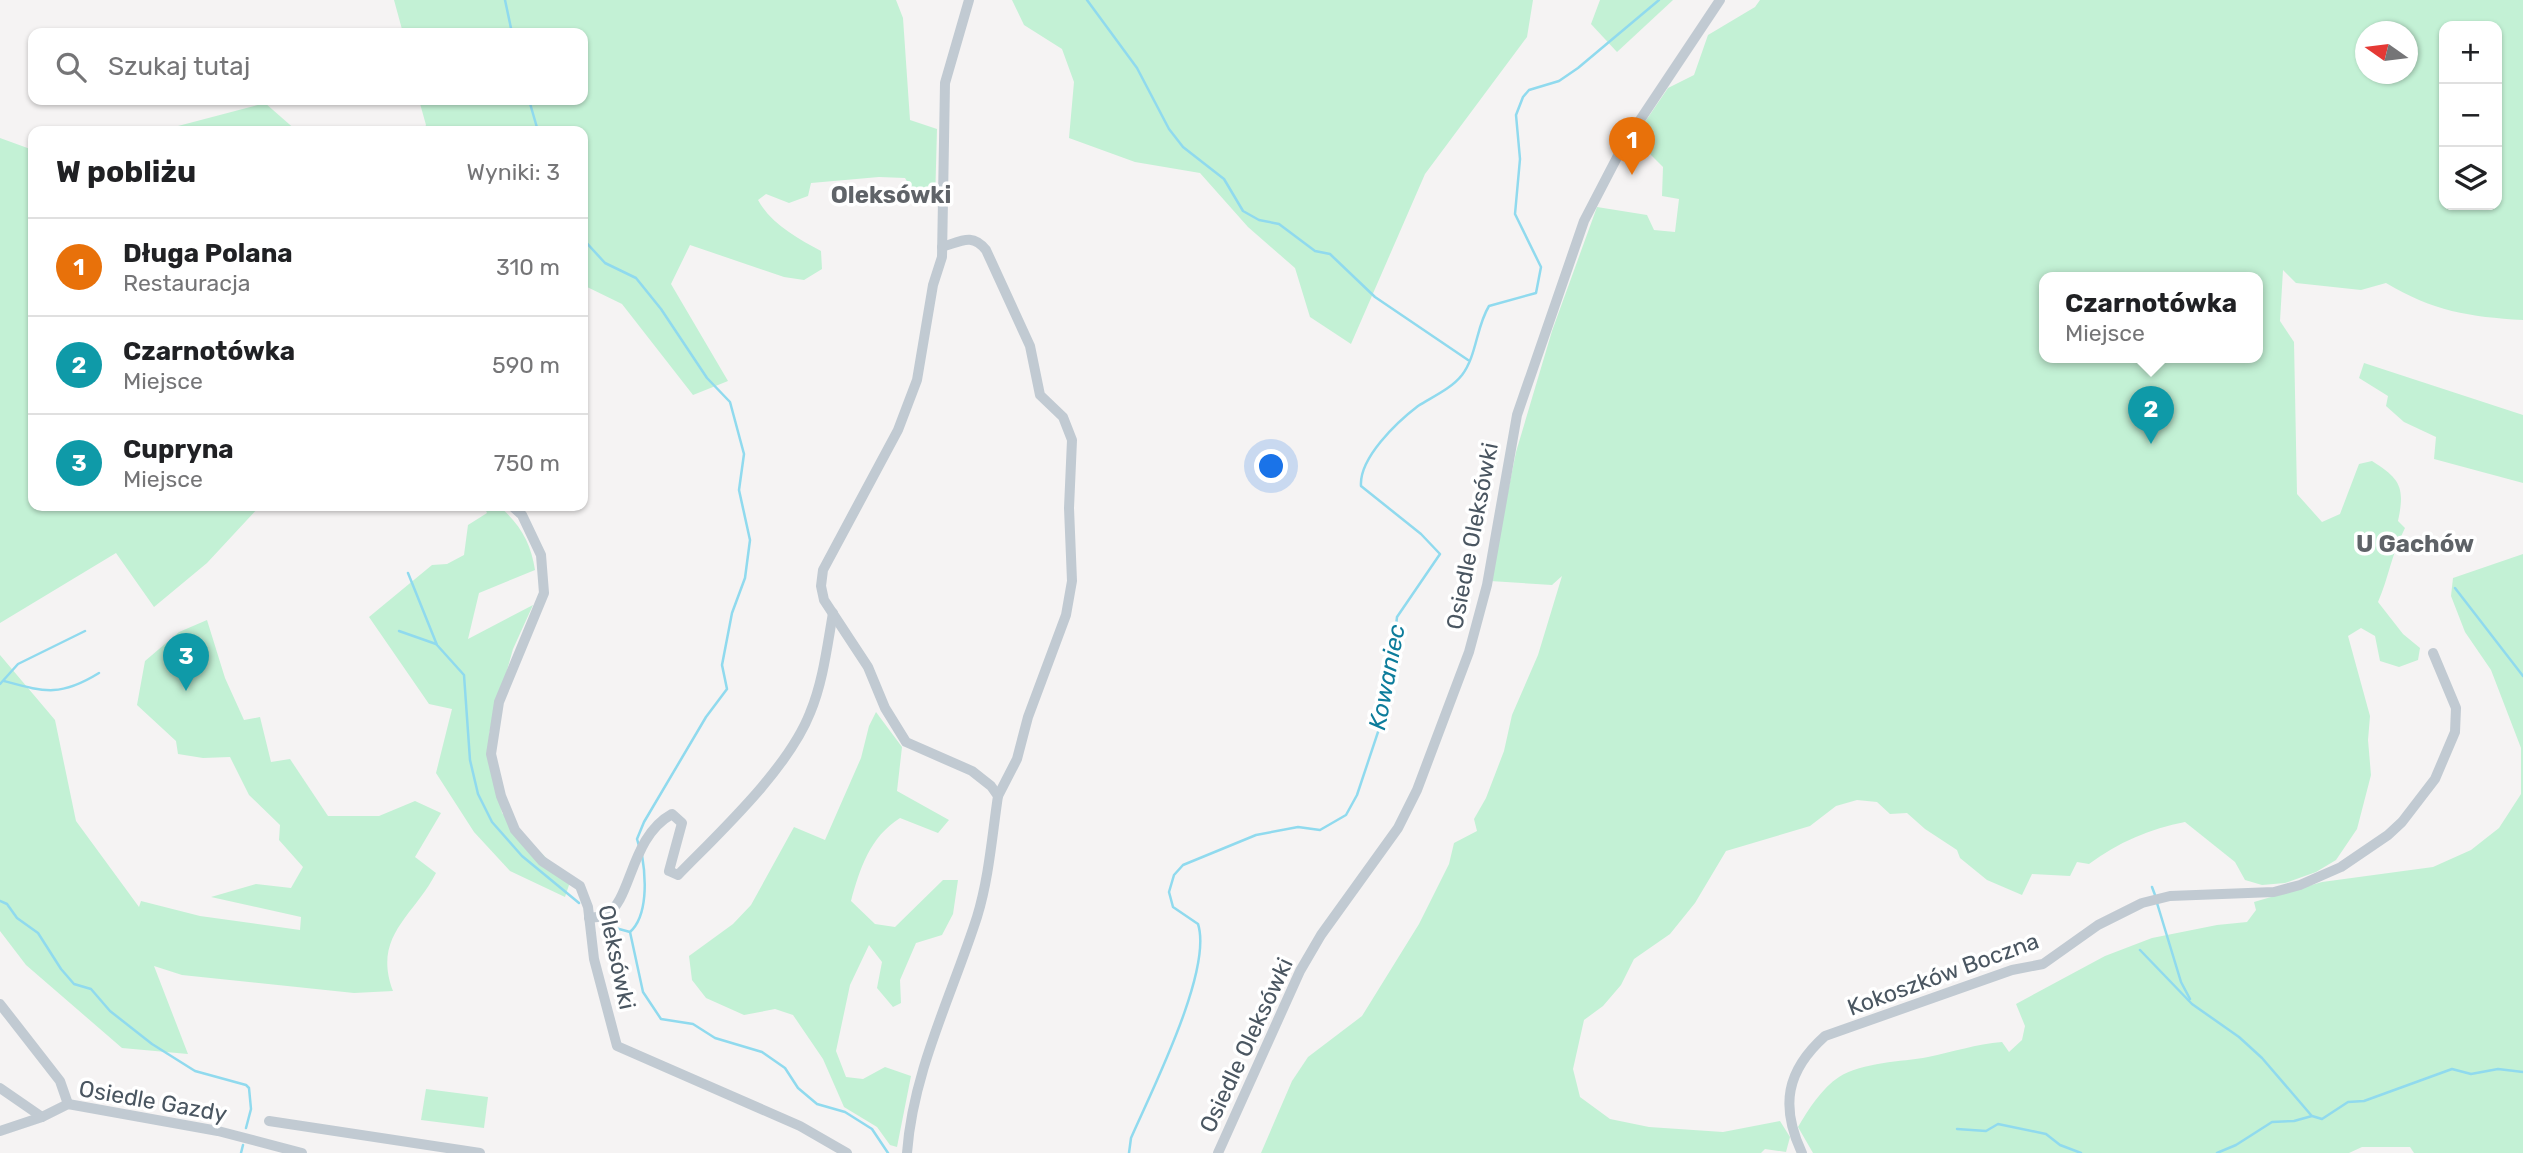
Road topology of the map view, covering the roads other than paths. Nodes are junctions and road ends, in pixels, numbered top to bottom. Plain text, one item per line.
1 (969, 0) edge
2 (1720, 0) edge
3 (942, 247) junction
4 (518, 511) edge
5 (833, 613) junction
6 (2433, 653) dead end
7 (998, 796) junction
8 (589, 918) junction
9 (0, 1004) edge
10 (0, 1088) edge
11 (68, 1104) junction
12 (42, 1117) junction
13 (269, 1121) dead end
14 (0, 1131) edge
15 (302, 1153) edge
16 (480, 1153) edge
17 (848, 1153) edge
18 (908, 1153) edge
19 (1218, 1153) edge
20 (1802, 1153) edge

1 - 3 street
2 - 19 street, Osiedle Oleksówki
3 - 5 street
3 - 7 street
4 - 8 street, Oleksówki
5 - 7 street
5 - 8 street
6 - 20 street, Kokoszków Boczna
7 - 18 street
8 - 17 street, Oleksówki
9 - 11 street
10 - 12 street
11 - 12 street, Osiedle Gazdy
11 - 15 street, Osiedle Gazdy
12 - 14 street, Osiedle Gazdy
13 - 16 street

